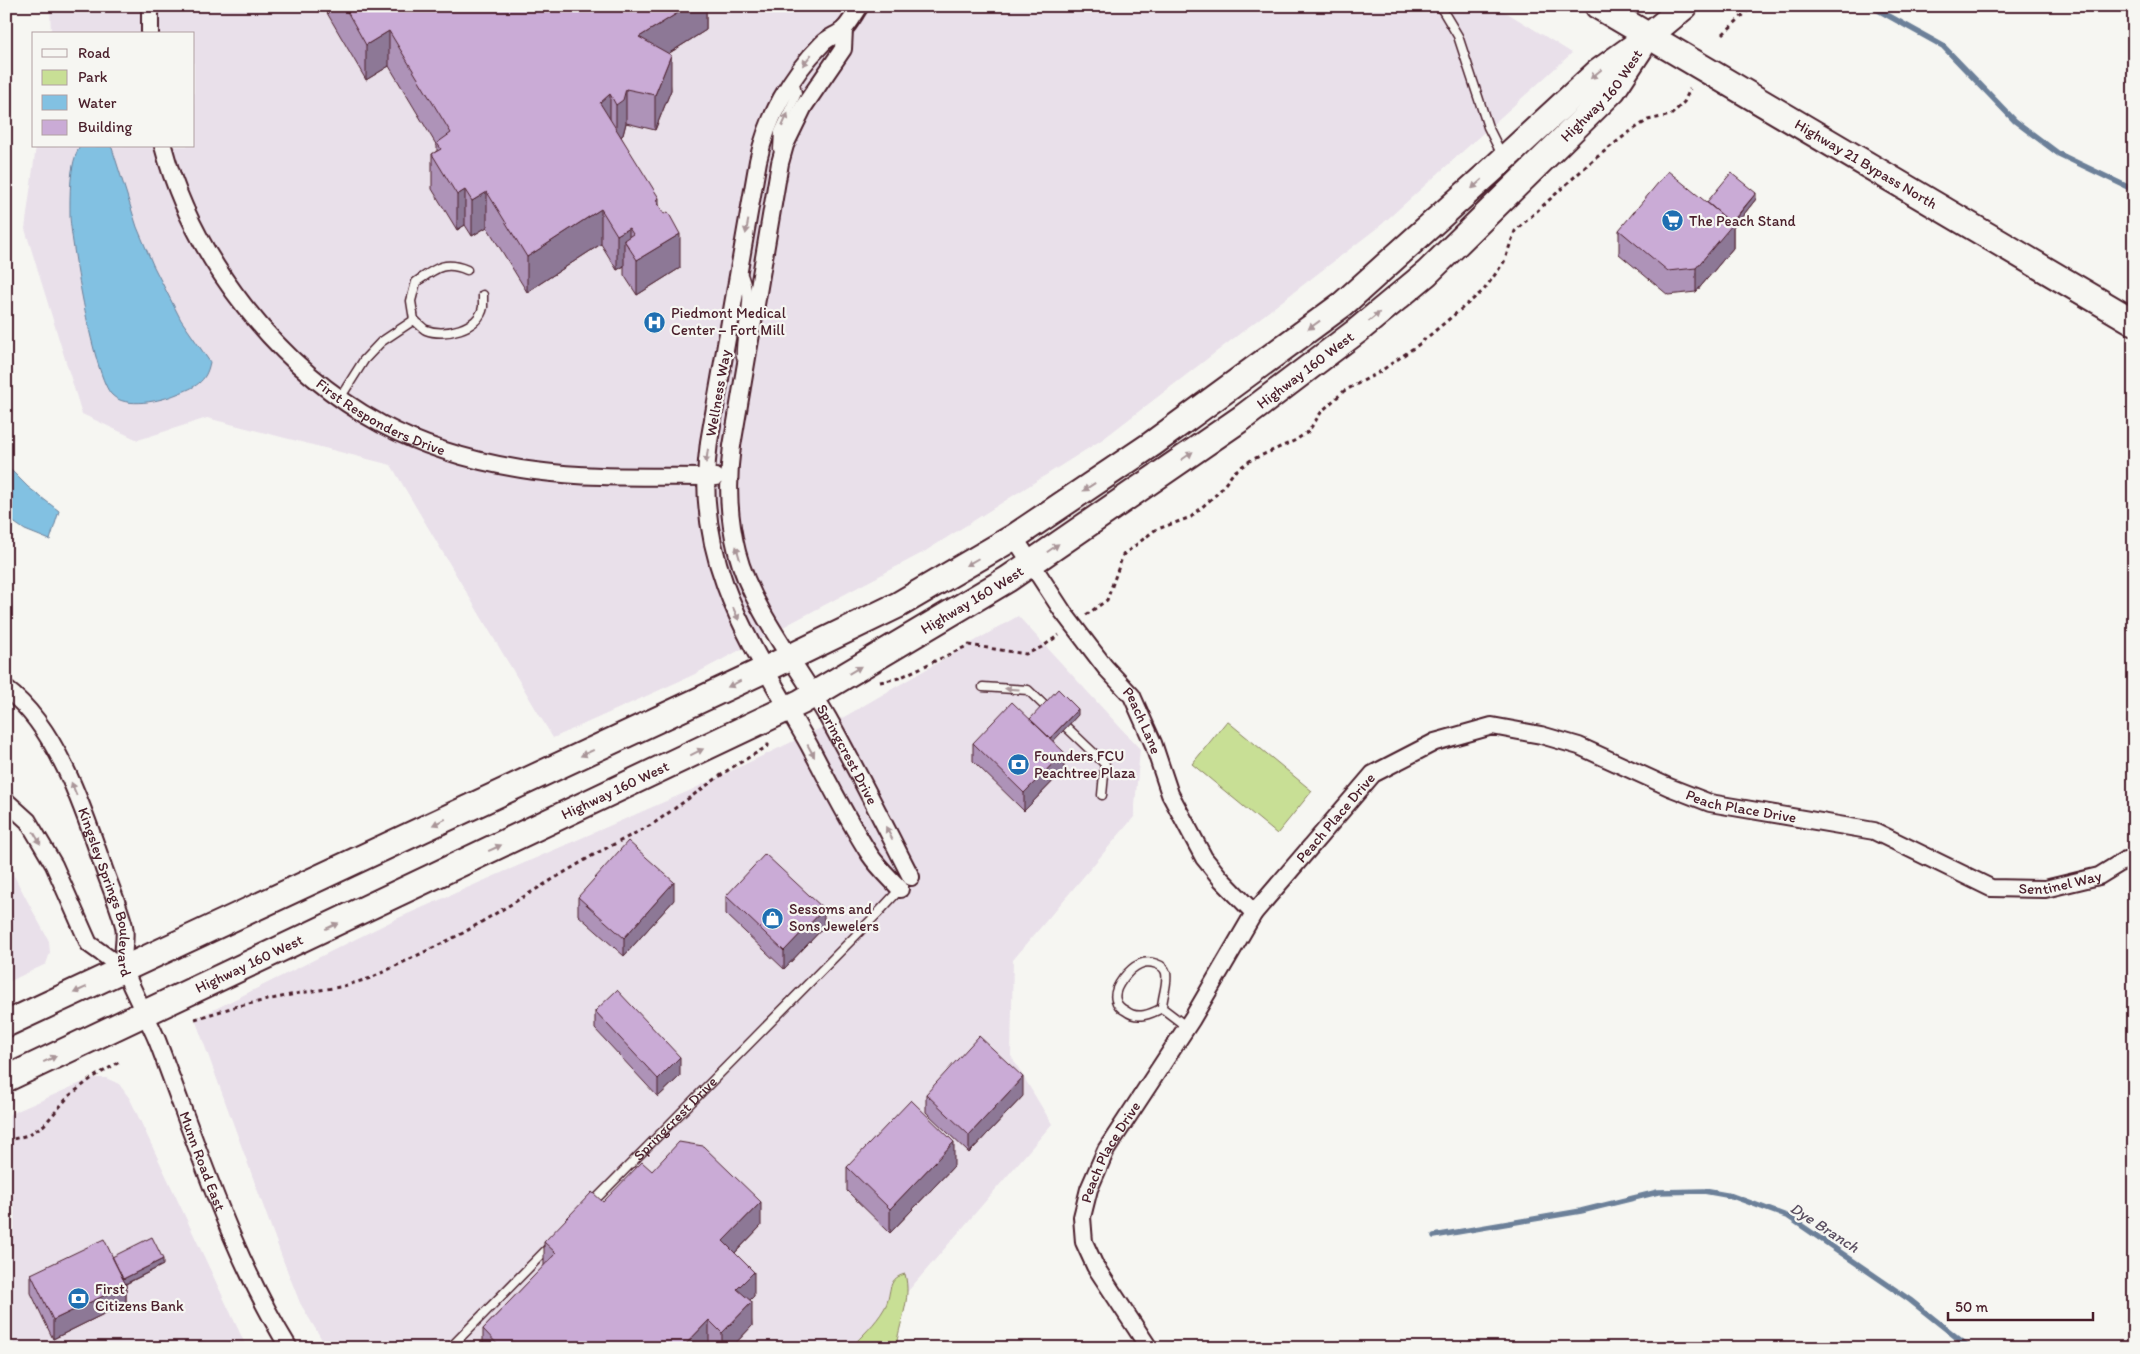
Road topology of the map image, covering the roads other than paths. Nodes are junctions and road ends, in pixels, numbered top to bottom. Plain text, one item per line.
1 (150, 6) edge
2 (860, 6) edge
3 (1440, 6) edge
4 (1598, 6) edge
5 (1685, 6) edge
6 (844, 29) junction
7 (150, 32) edge
8 (1650, 35) junction
9 (794, 80) junction
10 (164, 148) edge
11 (1504, 159) junction
12 (780, 163) junction
13 (751, 201) junction
14 (772, 203) junction
15 (740, 267) junction
16 (467, 270) dead end
17 (483, 295) dead end
18 (414, 320) junction
19 (2134, 322) edge
20 (742, 381) junction
21 (340, 398) junction
22 (705, 476) junction
23 (728, 477) junction
24 (1014, 537) junction
25 (1030, 564) junction
26 (802, 675) junction
27 (770, 677) junction
28 (984, 687) dead end
29 (6, 690) edge
30 (788, 708) junction
31 (1102, 795) dead end
32 (6, 801) edge
33 (2125, 860) dead end
34 (906, 883) junction
35 (1991, 888) joint
36 (1254, 913) junction
37 (124, 969) junction
38 (1162, 1008) junction
39 (146, 1014) junction
40 (6, 1024) edge
41 (1187, 1027) junction
42 (6, 1079) edge
43 (583, 1212) edge
44 (559, 1237) edge
45 (290, 1348) edge
46 (450, 1348) edge
47 (1149, 1348) edge

1 - 7 street
2 - 6 street, Wellness Way
3 - 11 lane
4 - 8 main road, Highway 21 Bypass North
5 - 8 main road
6 -> 9 street, Wellness Way
6 - 12 street, Wellness Way
8 -> 11 main road, Highway 160 West
8 - 19 main road, Highway 21 Bypass North
25 -> 8 main road, Highway 160 West
12 -> 9 lane
9 - 13 street, Wellness Way
10 - 21 street, First Responders Drive
11 -> 24 main road, Highway 160 West
12 - 14 street, Wellness Way
13 - 14 street
13 -> 15 street, Wellness Way
14 - 20 street, Wellness Way
15 - 20 lane
15 -> 22 street, Wellness Way
16 - 18 lane
17 - 18 lane
18 - 21 lane
20 - 23 street, Wellness Way
21 - 22 street, First Responders Drive
22 - 23 street, First Responders Drive
22 -> 27 street, Wellness Way
26 -> 23 street, Wellness Way
24 - 25 street, Peach Lane
24 -> 26 main road, Highway 160 West
26 -> 25 main road, Highway 160 West
25 - 36 street, Peach Lane
26 - 27 main road, Highway 160 West
26 - 30 main road, Highway 160 West
34 -> 26 street, Springcrest Drive
27 - 30 street, Springcrest Drive
27 -> 37 main road, Highway 160 West
31 -> 28 lane
37 -> 29 street, Kingsley Springs Boulevard
30 -> 34 street, Springcrest Drive
39 -> 30 main road, Highway 160 West
32 -> 37 street, Kingsley Springs Boulevard
33 - 35 street, Sentinel Way
34 - 43 lane, Springcrest Drive
35 - 36 street, Peach Place Drive
36 - 41 street, Peach Place Drive
37 - 39 street, Munn Road East
37 -> 40 main road, Highway 160 West
38 - 38 lane
38 - 41 lane
42 -> 39 main road, Highway 160 West
39 - 45 street, Munn Road East
41 - 47 street, Peach Place Drive
44 - 46 lane

